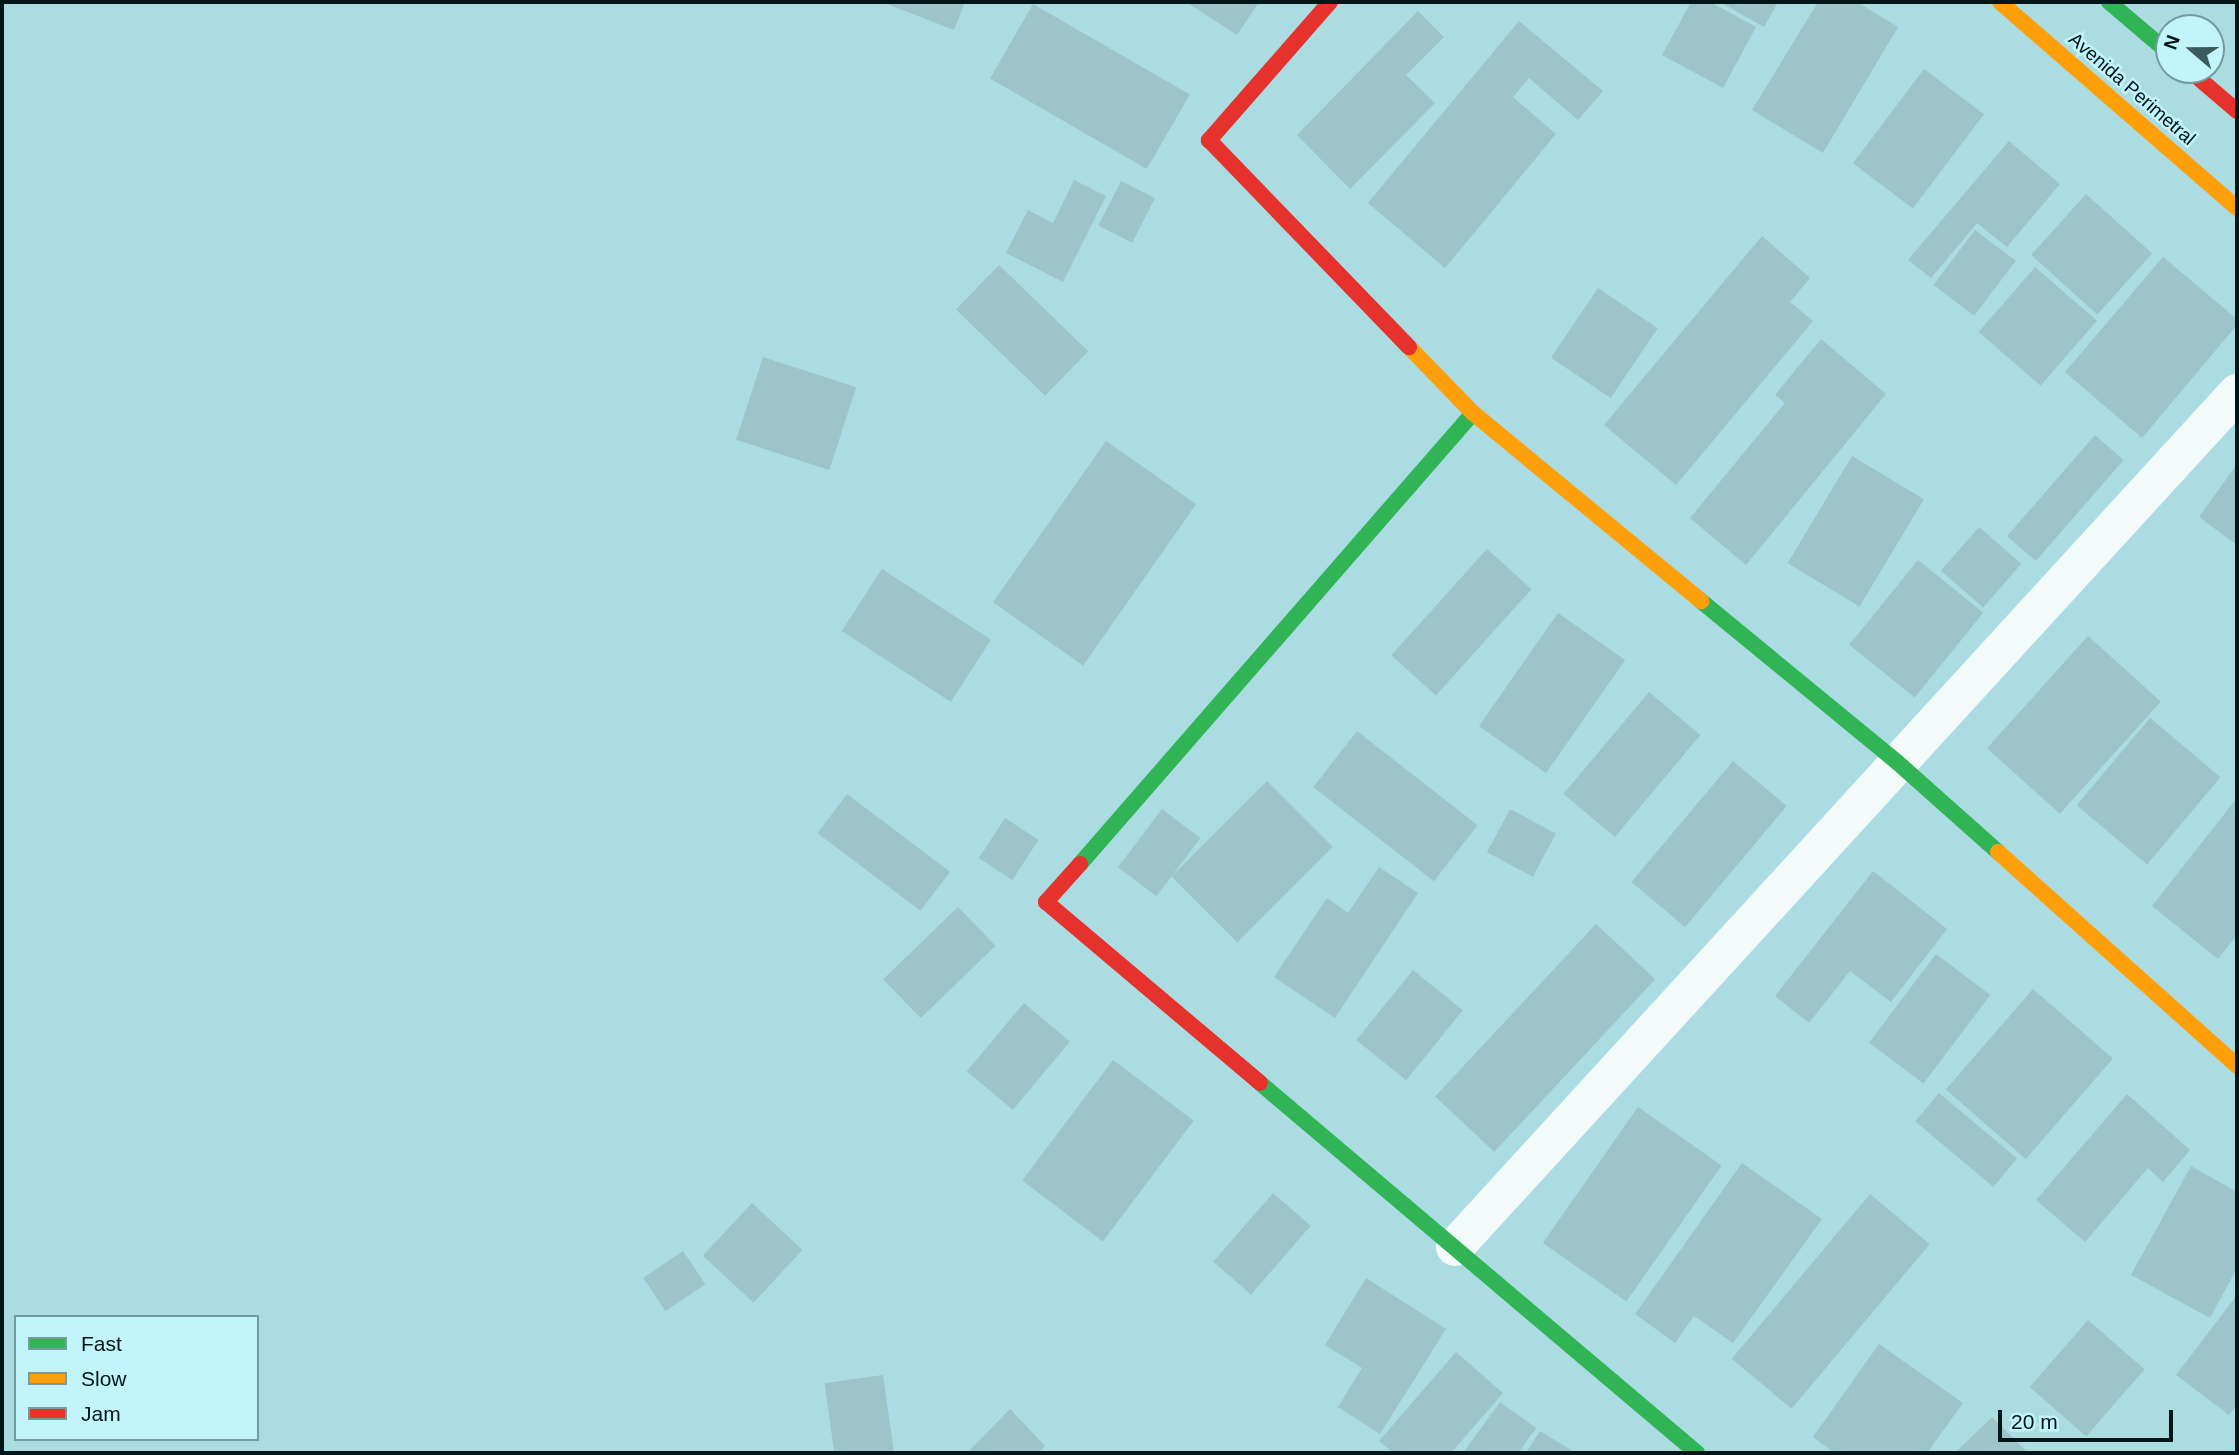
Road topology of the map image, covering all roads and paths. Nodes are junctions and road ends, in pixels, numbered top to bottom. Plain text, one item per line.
1 (1330, 2) edge
2 (2000, 2) edge
3 (2109, 2) edge
4 (2155, 41) edge
5 (2205, 84) edge
6 (2237, 111) edge
7 (2237, 208) edge
8 (2237, 393) edge
9 (1473, 413) junction
10 (1897, 762) junction
11 (2237, 1066) edge
12 (1455, 1247) junction
13 (1697, 1453) edge

1 - 9 street
2 - 7 street, Avenida Perimetral
3 - 4 street
5 - 6 street
8 - 10 street
9 - 10 street
9 - 12 street
10 - 11 street
10 - 12 street
12 - 13 street

